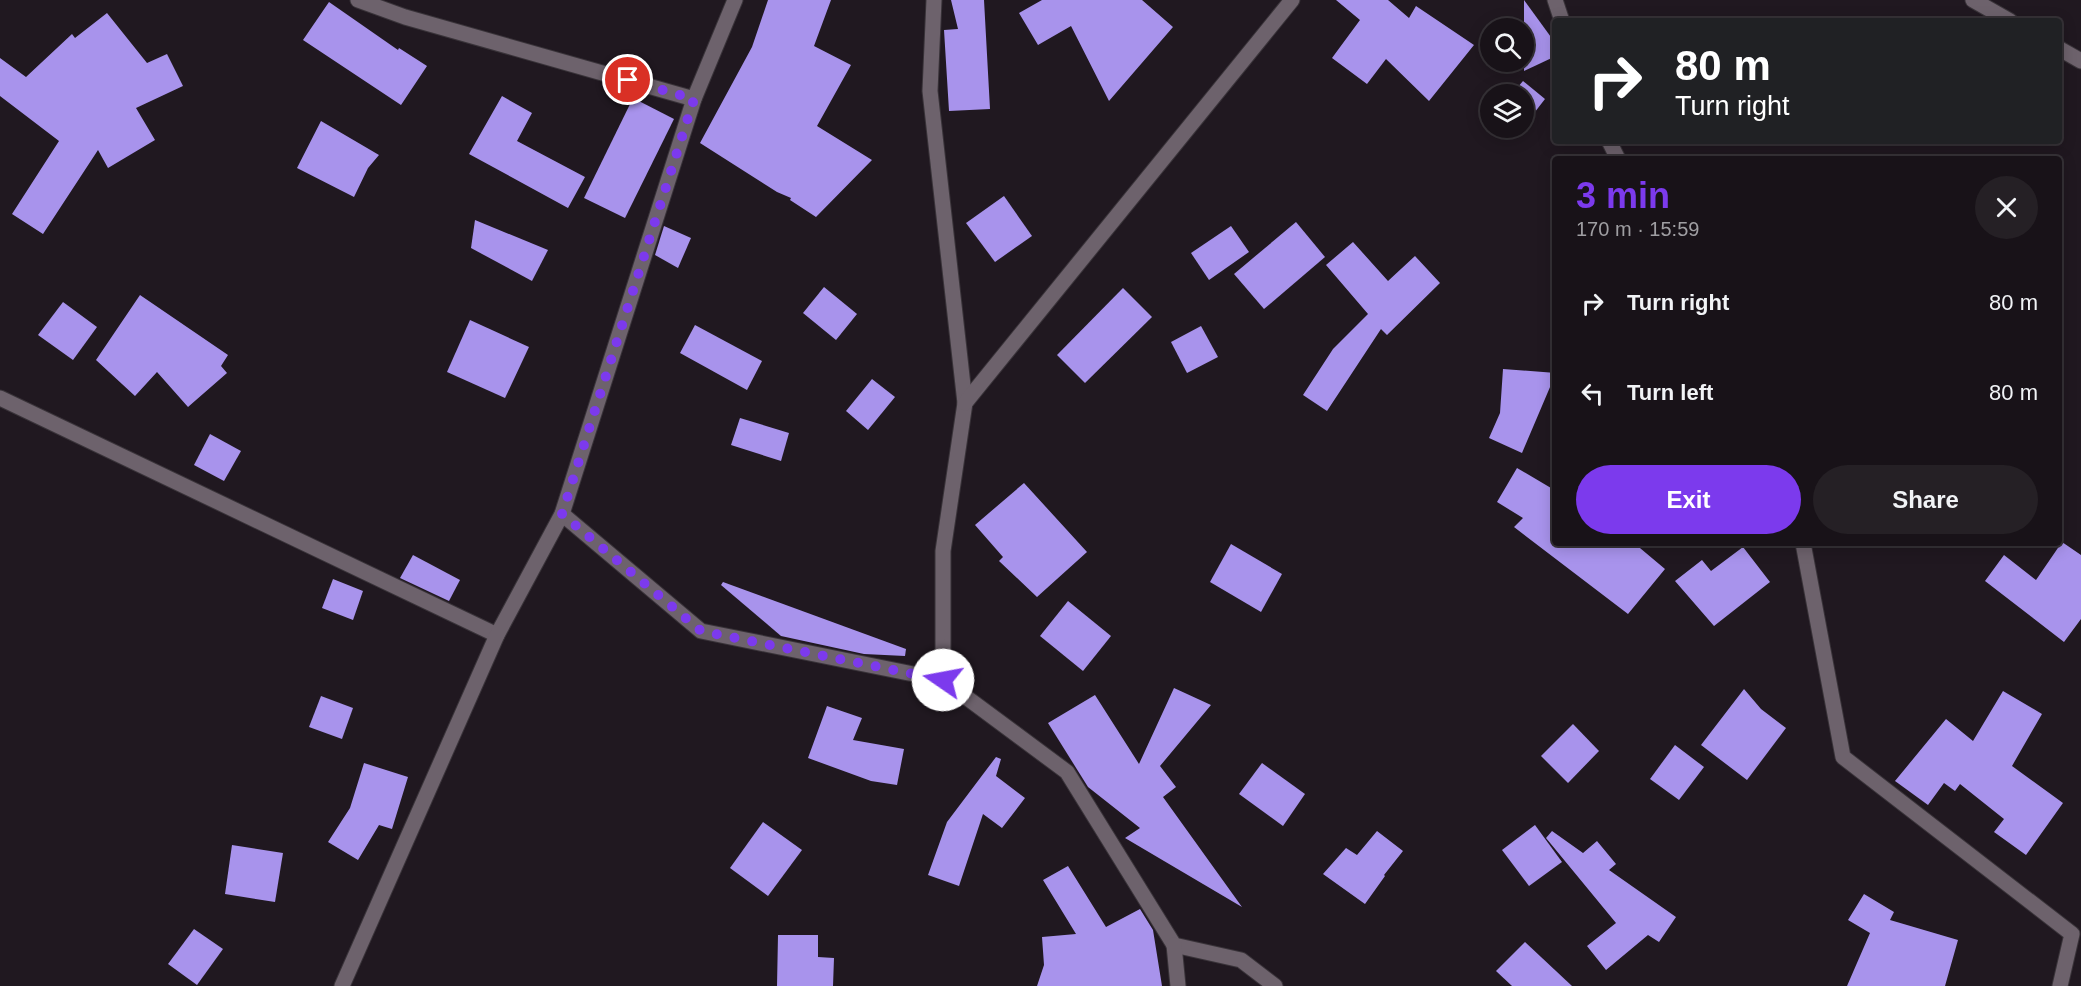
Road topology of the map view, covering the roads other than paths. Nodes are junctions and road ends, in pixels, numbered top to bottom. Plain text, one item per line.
1 (358, 0) edge
2 (735, 0) edge
3 (934, 0) edge
4 (1292, 0) edge
5 (1555, 0) edge
6 (1973, 0) edge
7 (1561, 18) edge
8 (2005, 18) edge
9 (2062, 50) edge
10 (2081, 61) edge
11 (694, 99) junction
12 (0, 398) edge
13 (965, 403) junction
14 (562, 514) junction
15 (1804, 546) edge
16 (497, 635) junction
17 (943, 680) junction
18 (1174, 945) junction
19 (342, 986) edge
20 (1178, 986) edge
21 (1275, 986) edge
22 (2060, 986) edge

1 - 11 street
2 - 11 street
3 - 13 street
4 - 13 street
5 - 7 street
6 - 8 street
9 - 10 street
11 - 14 street
12 - 16 street
13 - 17 street
14 - 16 street
14 - 17 street
15 - 22 street
16 - 19 street
17 - 18 street
18 - 20 street
18 - 21 street

